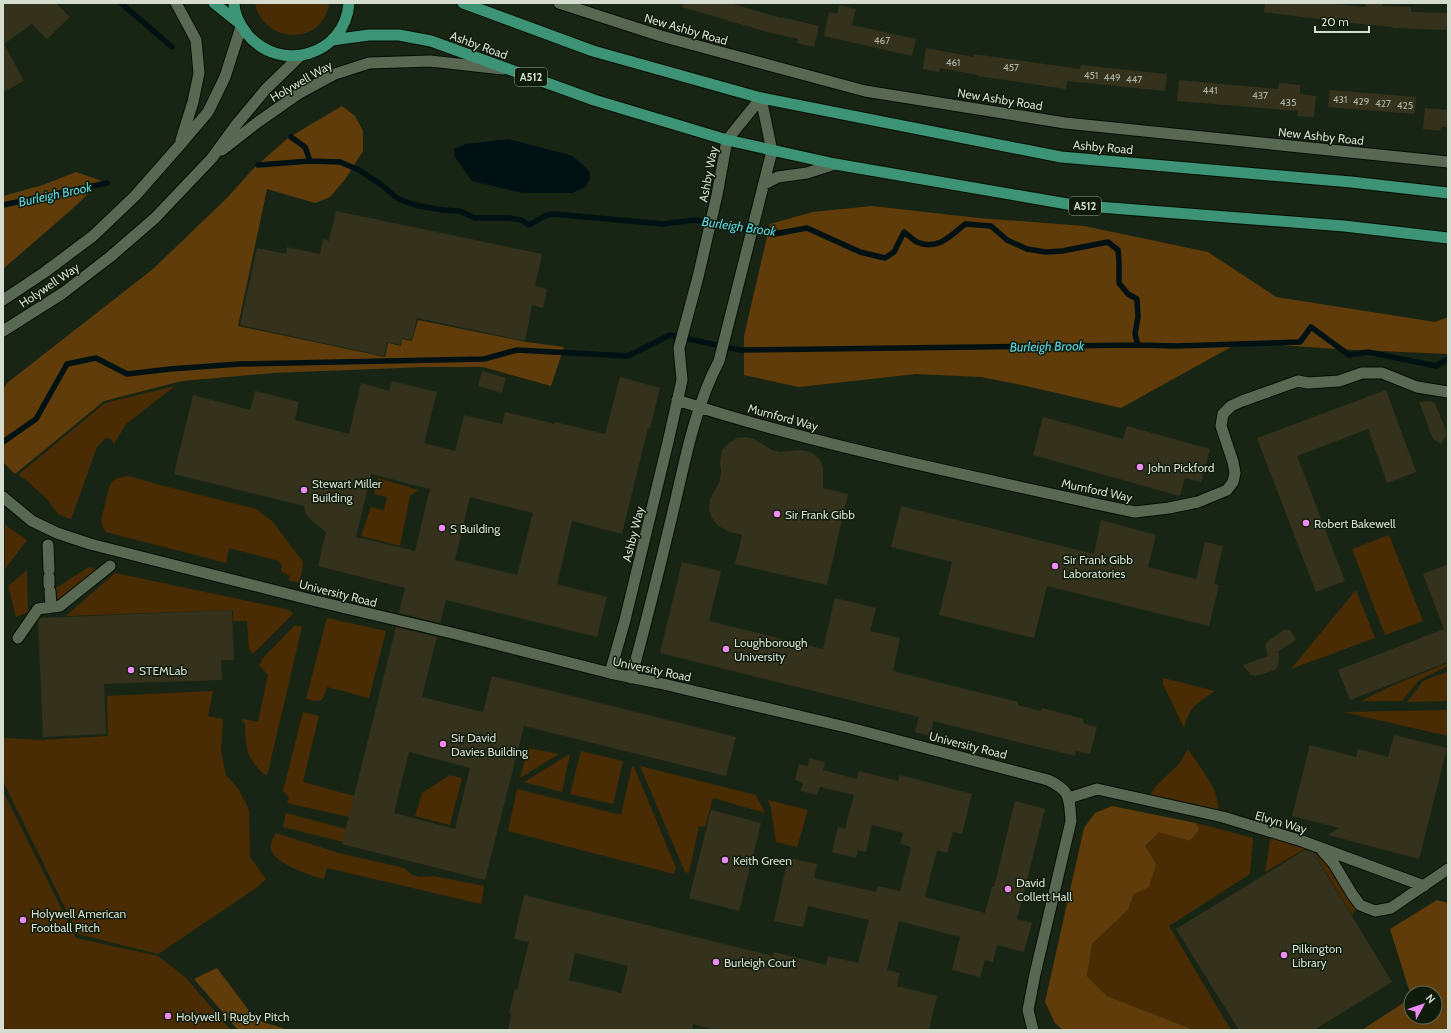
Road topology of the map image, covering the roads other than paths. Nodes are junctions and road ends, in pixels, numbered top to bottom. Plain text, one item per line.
1 (176, 3) edge
2 (214, 3) edge
3 (234, 3) edge
4 (349, 3) edge
5 (463, 3) edge
6 (560, 3) edge
7 (240, 25) junction
8 (332, 40) junction
9 (300, 56) junction
10 (512, 70) junction
11 (760, 98) junction
12 (727, 140) junction
13 (179, 146) junction
14 (772, 151) junction
15 (212, 158) junction
16 (1448, 162) edge
17 (835, 164) junction
18 (764, 184) junction
19 (1448, 193) edge
20 (1448, 238) edge
21 (3, 300) edge
22 (3, 331) edge
23 (1448, 392) edge
24 (677, 400) junction
25 (700, 407) junction
26 (3, 497) edge
27 (48, 545) dead end
28 (110, 566) dead end
29 (51, 607) junction
30 (18, 638) dead end
31 (610, 673) junction
32 (631, 678) junction
33 (1069, 798) junction
34 (1318, 847) junction
35 (1448, 869) edge
36 (1424, 886) junction
37 (1033, 1030) edge

1 - 13 street, Holywell Way
2 - 7 main road
3 - 7 main road
4 - 8 main road
5 - 11 main road, Ashby Road
6 - 16 street, New Ashby Road
7 - 9 main road
7 - 13 street, Holywell Way
8 - 9 main road
8 - 10 main road, Ashby Road / A512
9 - 15 street, Holywell Way
10 - 12 main road, Ashby Road / A512
10 - 15 street, Holywell Way
11 - 12 street
11 - 14 street
11 - 19 main road, Ashby Road
12 - 14 main road, Ashby Road / A512
12 - 24 street, Ashby Way
13 - 21 street, Holywell Way
14 - 17 main road, Ashby Road / A512
14 - 18 street
15 - 22 street, Holywell Way
17 - 18 street
17 - 20 main road, Ashby Road / A512
18 - 25 street
23 - 25 street, Mumford Way
24 - 25 street
24 - 31 street, Ashby Way
25 - 32 street
26 - 31 street, University Road
27 - 29 street
28 - 29 street
29 - 30 street
31 - 32 street, University Road
32 - 33 street, University Road
33 - 34 street, Elvyn Way
33 - 37 street
34 - 36 street
34 - 36 street, Elvyn Way
35 - 36 street, Elvyn Way

